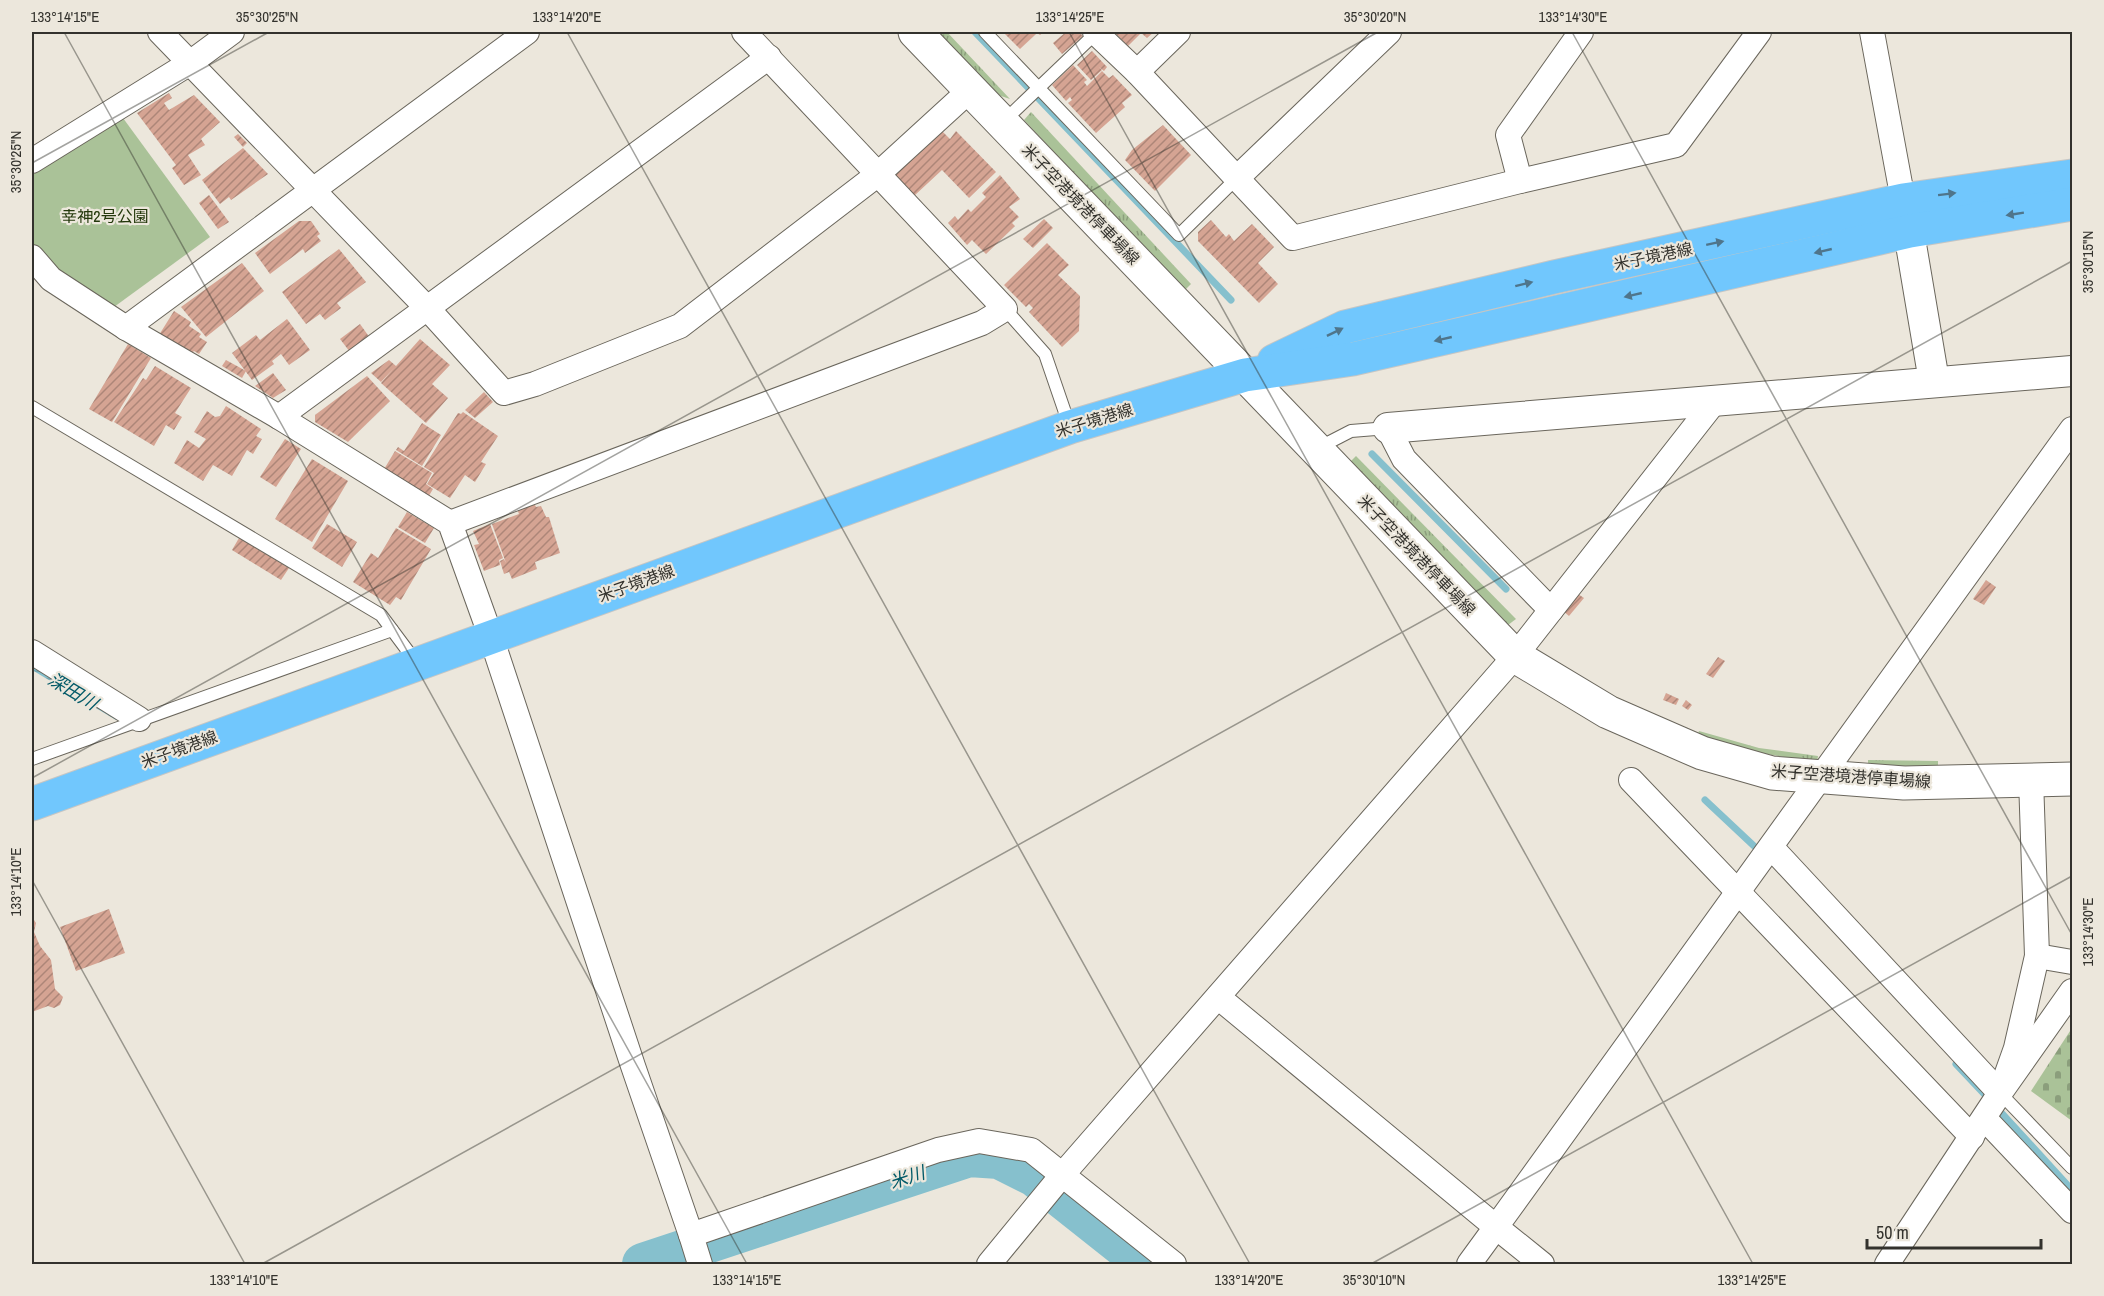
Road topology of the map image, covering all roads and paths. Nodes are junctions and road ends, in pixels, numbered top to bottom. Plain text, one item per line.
1 (160, 32) edge
2 (232, 32) edge
3 (527, 32) edge
4 (744, 32) edge
5 (915, 32) edge
6 (985, 32) edge
7 (1096, 32) edge
8 (1178, 32) edge
9 (1389, 32) edge
10 (1581, 32) edge
11 (1759, 32) edge
12 (1872, 32) edge
13 (769, 57) junction
14 (190, 63) junction
15 (1137, 72) junction
16 (1038, 88) junction
17 (970, 90) junction
18 (1002, 123) junction
19 (32, 161) edge
20 (877, 175) junction
21 (2073, 176) edge
22 (1237, 178) junction
23 (1520, 181) junction
24 (313, 192) junction
25 (1903, 200) junction
26 (2073, 204) edge
27 (1910, 231) junction
28 (32, 257) edge
29 (428, 309) junction
30 (1005, 309) junction
31 (126, 328) junction
32 (2073, 372) edge
33 (1245, 375) junction
34 (1934, 381) junction
35 (1715, 401) junction
36 (32, 407) edge
37 (279, 417) junction
38 (1070, 427) junction
39 (1388, 428) junction
40 (2073, 429) edge
41 (1317, 448) junction
42 (450, 523) junction
43 (1551, 610) junction
44 (392, 630) junction
45 (491, 637) junction
46 (32, 652) edge
47 (1515, 656) junction
48 (416, 662) junction
49 (139, 718) junction
50 (32, 759) edge
51 (1822, 777) junction
52 (2031, 779) junction
53 (2073, 779) edge
54 (1630, 780) dead end
55 (32, 804) edge
56 (1772, 848) junction
57 (1737, 892) junction
58 (2037, 956) junction
59 (2073, 962) edge
60 (2073, 991) edge
61 (1218, 997) junction
62 (2000, 1093) junction
63 (1978, 1128) junction
64 (2073, 1168) edge
65 (1063, 1174) junction
66 (2073, 1211) edge
67 (1496, 1227) junction
68 (691, 1235) junction
69 (700, 1264) edge
70 (989, 1264) edge
71 (1174, 1264) edge
72 (1468, 1264) edge
73 (1542, 1264) edge
74 (1887, 1264) edge

1 - 14 street
2 - 14 street
3 - 24 street
4 - 13 street
5 - 17 main road, 米子空港境港停車場線
6 - 16 lane
7 - 15 street
7 - 16 lane
8 - 15 street
9 - 22 street
10 - 23 street
11 - 23 street
12 - 25 street
13 - 20 street
13 - 29 street
14 - 19 street
14 - 24 street
15 - 22 street
16 - 18 lane
16 - 22 lane
17 - 18 main road, 米子空港境港停車場線
17 - 20 street
18 - 33 main road, 米子空港境港停車場線
20 - 29 street
20 - 30 street
25 -> 21 main road, 米子境港線
22 - 23 street
24 - 29 street
24 - 31 street
25 - 27 street
33 -> 25 main road, 米子境港線
26 -> 27 main road, 米子境港線
27 -> 33 main road, 米子境港線
27 - 34 street
28 - 31 street
29 - 37 street
30 - 38 lane
30 - 42 street
31 - 37 street
32 - 34 street
33 - 38 main road, 米子境港線
33 - 41 main road, 米子空港境港停車場線
34 - 35 street
35 - 39 street
35 - 43 street
36 - 44 lane
37 - 42 street
38 - 45 main road, 米子境港線
39 - 41 lane
39 - 43 street
40 - 51 street
41 - 47 main road, 米子空港境港停車場線
42 - 45 street
43 - 47 street
44 - 48 lane
44 - 49 lane
45 - 48 main road, 米子境港線
45 - 68 street
46 - 49 street
47 - 51 main road, 米子空港境港停車場線
47 - 61 street
48 - 55 main road, 米子境港線
49 - 50 lane
51 - 52 main road, 米子空港境港停車場線
51 - 56 street
52 - 53 main road, 米子空港境港停車場線
52 - 58 street
54 - 57 street
56 - 57 street
56 - 62 street
57 - 63 street
57 - 67 street
58 - 59 street
58 - 62 street
60 - 62 street
61 - 65 street
61 - 67 street
62 - 63 street
62 - 64 lane
63 - 66 street
63 - 74 street
65 - 68 street
65 - 70 street
65 - 71 street
67 - 72 street
67 - 73 street
68 - 69 street

